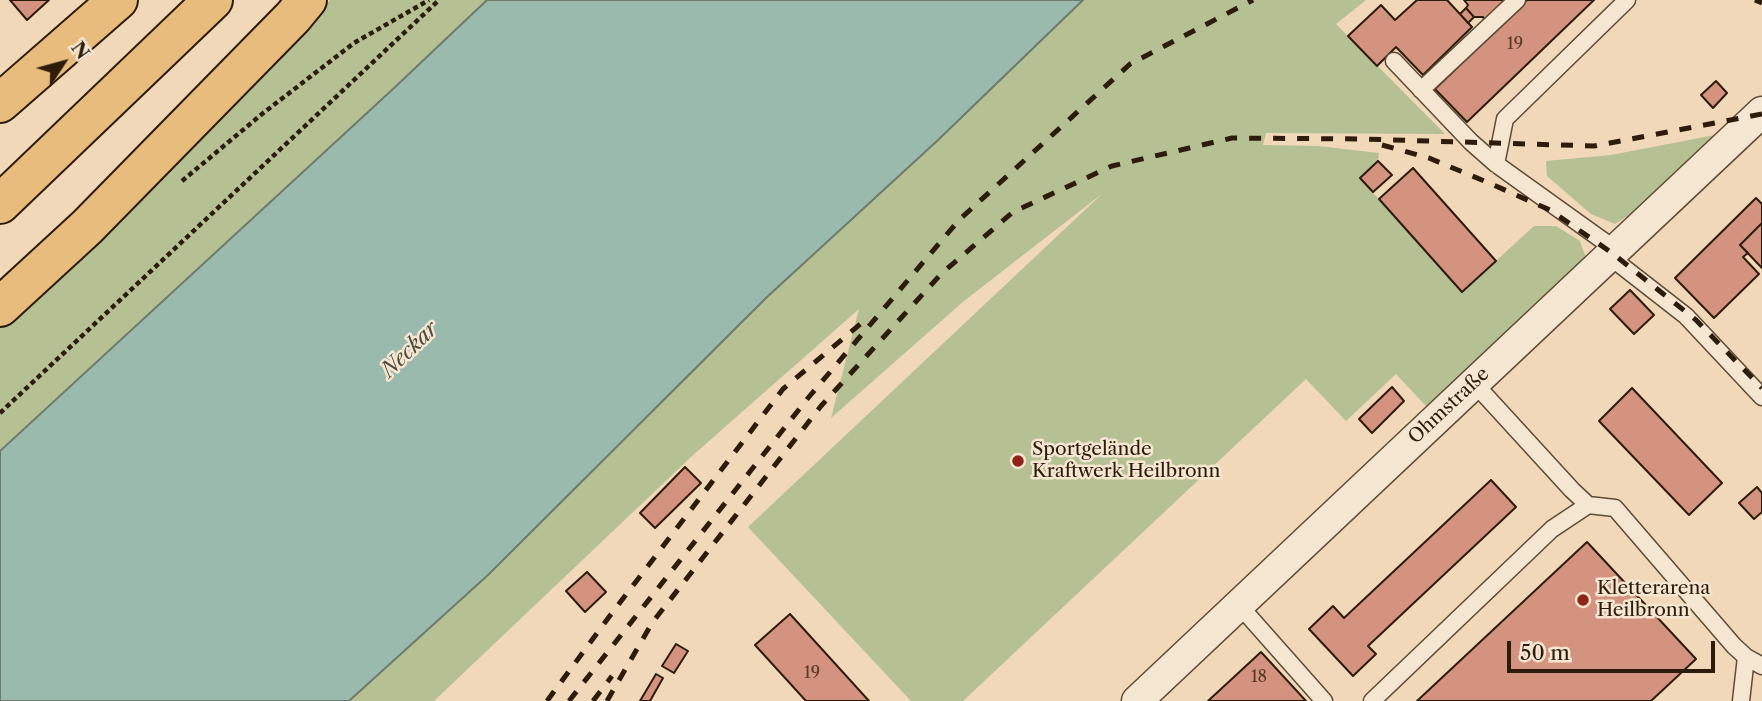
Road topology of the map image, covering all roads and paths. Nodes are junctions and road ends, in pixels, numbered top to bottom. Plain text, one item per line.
1 (102, 0) edge
2 (118, 0) edge
3 (213, 0) edge
4 (307, 0) edge
5 (429, 0) edge
6 (439, 0) edge
7 (1517, 0) edge
8 (1627, 0) edge
9 (1394, 61) dead end
10 (33, 74) junction
11 (1421, 90) junction
12 (0, 103) edge
13 (262, 114) dead end
14 (1758, 124) edge
15 (1496, 164) junction
16 (0, 204) edge
17 (1612, 253) junction
18 (0, 307) edge
19 (1474, 383) junction
20 (1762, 397) edge
21 (0, 413) edge
22 (1588, 505) junction
23 (1239, 605) junction
24 (1745, 657) junction
25 (1762, 666) edge
26 (1138, 701) edge
27 (1324, 701) edge
28 (1372, 701) edge
29 (1741, 701) edge

1 - 10 street
2 - 10 main road
3 - 16 main road
4 - 18 main road
5 - 13 path
6 - 21 path
7 - 11 lane
8 - 15 lane
9 - 11 lane
10 - 12 main road
11 - 15 lane
14 - 17 street, Ohmstraße
15 - 17 lane
17 - 19 street, Ohmstraße
17 - 20 lane
19 - 22 lane
19 - 23 street, Ohmstraße
22 - 24 lane
22 - 28 lane
23 - 26 street, Ohmstraße
23 - 27 lane
24 - 25 lane
24 - 29 lane

